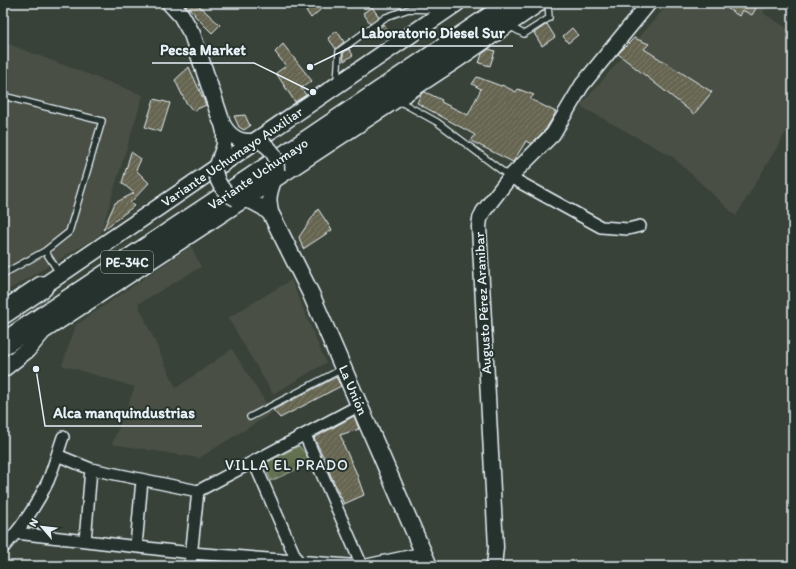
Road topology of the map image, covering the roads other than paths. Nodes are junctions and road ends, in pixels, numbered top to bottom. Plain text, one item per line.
1 (170, 3) edge
2 (487, 3) edge
3 (512, 3) edge
4 (539, 3) edge
5 (548, 3) edge
6 (649, 3) edge
7 (451, 7) edge
8 (507, 24) junction
9 (337, 85) junction
10 (3, 96) edge
11 (395, 99) junction
12 (221, 120) junction
13 (259, 141) junction
14 (215, 170) junction
15 (276, 174) junction
16 (510, 177) junction
17 (238, 200) junction
18 (272, 216) junction
19 (640, 226) dead end
20 (45, 251) junction
21 (3, 274) edge
22 (60, 274) junction
23 (42, 287) junction
24 (3, 304) edge
25 (3, 313) edge
26 (3, 327) edge
27 (43, 331) junction
28 (3, 344) edge
29 (3, 358) edge
30 (344, 368) junction
31 (3, 369) edge
32 (360, 405) junction
33 (250, 417) dead end
34 (306, 435) junction
35 (63, 437) dead end
36 (57, 455) junction
37 (254, 462) junction
38 (91, 469) junction
39 (142, 480) junction
40 (198, 492) junction
41 (16, 533) junction
42 (85, 541) junction
43 (136, 546) junction
44 (3, 548) edge
45 (191, 553) junction
46 (426, 560) edge
47 (297, 561) junction
48 (190, 566) edge
49 (362, 566) edge
50 (494, 566) edge

1 - 12 main road
2 - 26 highway, Variante Uchumayo / PE-34C
3 - 28 highway, Variante Uchumayo / PE-34C
4 - 8 main road
5 - 8 lane
6 - 16 street, Augusto Pérez Aranibar
7 - 9 main road, Variante Uchumayo Auxiliar
7 - 9 lane
8 - 11 main road
9 - 13 main road, Variante Uchumayo Auxiliar
10 - 20 lane
11 - 15 main road
11 - 16 lane
12 - 13 street
12 - 14 street
13 - 14 main road, Variante Uchumayo Auxiliar
13 - 15 street, bridge
14 - 17 street, bridge
14 - 22 main road, Variante Uchumayo Auxiliar
15 - 17 main road
15 - 18 street, La Unión
16 - 19 street
16 - 50 street, Augusto Pérez Aranibar
17 - 18 street, La Unión
17 - 27 main road
18 - 30 main road, La Unión
20 - 21 lane
20 - 22 lane
22 - 23 main road, Variante Uchumayo Auxiliar
23 - 24 main road, Variante Uchumayo Auxiliar
23 - 25 highway
27 - 29 highway
27 - 31 main road
30 - 32 main road, La Unión
30 - 33 lane
32 - 34 street
32 - 46 main road, La Unión
34 - 37 street
34 - 49 street
35 - 36 street
36 - 38 street
36 - 41 street
37 - 40 street
37 - 47 street
38 - 39 street
38 - 42 street
39 - 40 street
39 - 43 street
40 - 45 street
41 - 42 street
41 - 44 street
42 - 43 street
43 - 45 street
45 - 47 street
45 - 48 street
46 - 49 street
47 - 49 street

